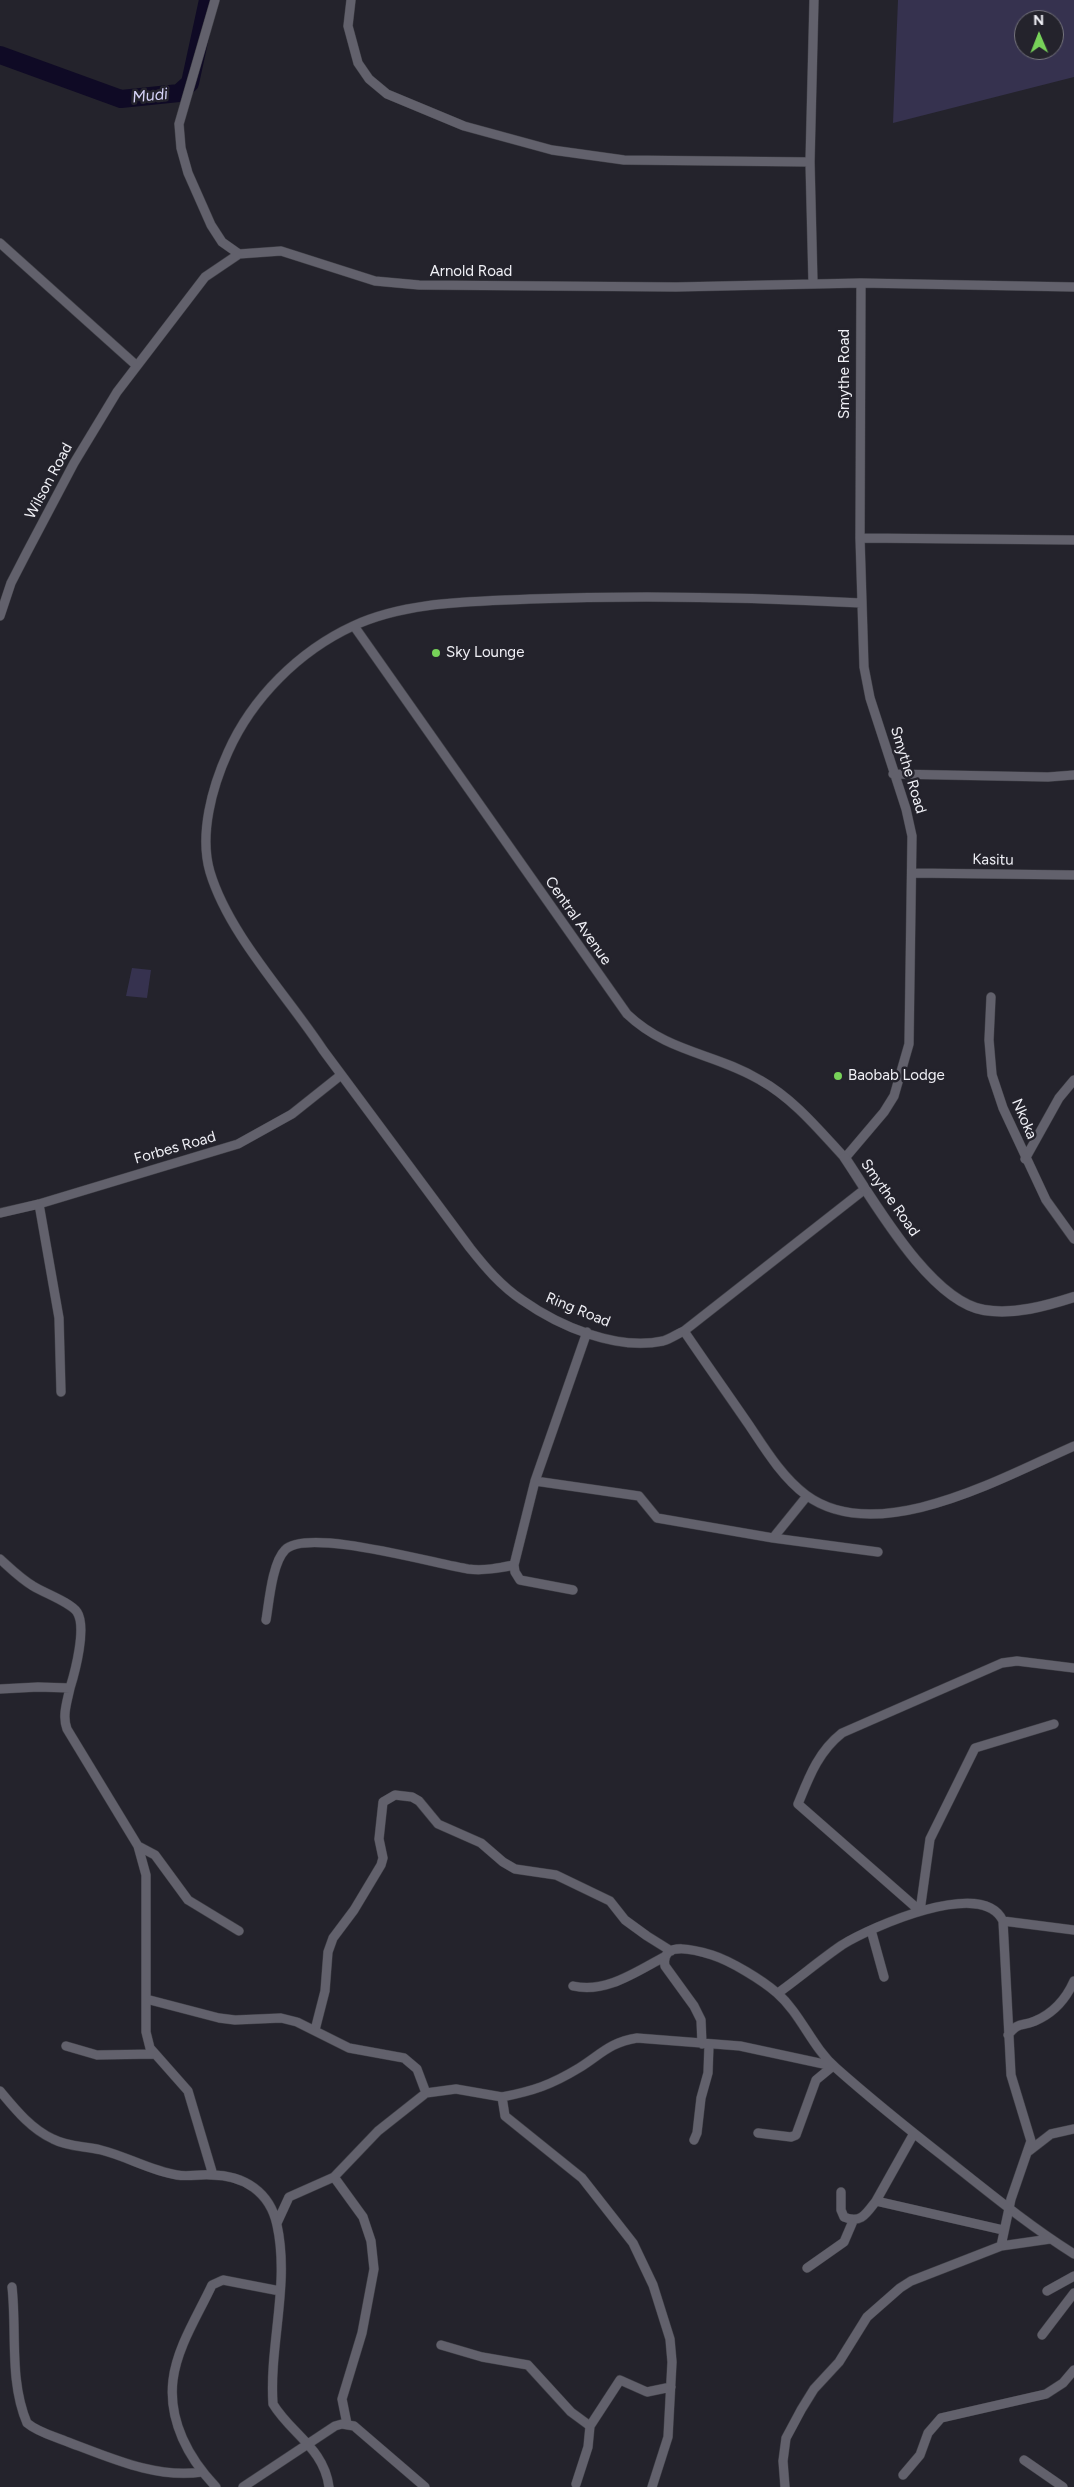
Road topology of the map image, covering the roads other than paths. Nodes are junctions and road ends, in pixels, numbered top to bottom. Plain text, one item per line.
1 (215, 0) edge
2 (350, 0) edge
3 (814, 0) edge
4 (810, 162) junction
5 (0, 243) edge
6 (239, 254) junction
7 (813, 283) junction
8 (861, 283) junction
9 (1074, 287) edge
10 (137, 366) junction
11 (860, 538) junction
12 (1074, 540) edge
13 (860, 603) junction
14 (0, 616) edge
15 (354, 626) junction
16 (893, 774) junction
17 (1074, 775) edge
18 (912, 873) junction
19 (1074, 875) edge
20 (991, 997) dead end
21 (341, 1075) junction
22 (1074, 1080) edge
23 (845, 1158) junction
24 (1026, 1159) junction
25 (865, 1189) junction
26 (38, 1204) junction
27 (0, 1213) edge
28 (1074, 1239) edge
29 (1074, 1297) edge
30 (684, 1331) junction
31 (587, 1332) junction
32 (61, 1392) dead end
33 (1074, 1446) edge
34 (535, 1481) junction
35 (807, 1496) junction
36 (773, 1538) junction
37 (878, 1552) dead end
38 (0, 1560) edge
39 (514, 1565) junction
40 (573, 1590) dead end
41 (266, 1620) dead end
42 (1074, 1668) edge
43 (70, 1688) junction
44 (0, 1689) edge
45 (1054, 1724) dead end
46 (138, 1846) junction
47 (920, 1911) junction
48 (1003, 1921) junction
49 (871, 1930) junction
50 (1074, 1930) edge
51 (239, 1931) dead end
52 (669, 1953) junction
53 (884, 1977) dead end
54 (1074, 1981) edge
55 (573, 1986) dead end
56 (778, 1994) junction
57 (146, 2000) junction
58 (316, 2030) junction
59 (1008, 2035) junction
60 (706, 2044) junction
61 (66, 2046) dead end
62 (155, 2054) junction
63 (833, 2066) junction
64 (0, 2091) edge
65 (426, 2093) junction
66 (502, 2097) junction
67 (1074, 2129) edge
68 (758, 2133) dead end
69 (913, 2135) junction
70 (694, 2140) dead end
71 (1029, 2151) junction
72 (213, 2175) junction
73 (334, 2177) junction
74 (841, 2192) dead end
75 (876, 2200) junction
76 (1009, 2210) junction
77 (853, 2221) junction
78 (277, 2223) junction
79 (1003, 2230) junction
80 (1050, 2239) junction
81 (1001, 2246) junction
82 (1074, 2254) edge
83 (807, 2268) dead end
84 (1074, 2276) edge
85 (12, 2287) dead end
86 (280, 2291) junction
87 (1047, 2291) dead end
88 (1074, 2293) edge
89 (1042, 2335) dead end
90 (442, 2344) dead end
91 (1074, 2370) edge
92 (671, 2387) junction
93 (347, 2424) junction
94 (590, 2426) junction
95 (309, 2443) junction
96 (1024, 2460) dead end
97 (202, 2472) junction
98 (903, 2474) dead end
99 (576, 2484) dead end
100 (216, 2487) edge
101 (243, 2487) edge
102 (329, 2487) edge
103 (425, 2487) edge
104 (652, 2487) edge
105 (785, 2487) edge
106 (1063, 2487) edge

1 - 6 street
2 - 4 street
3 - 4 street
4 - 7 street
5 - 10 street
6 - 7 street, Arnold Road
6 - 10 street, Arnold Road
7 - 8 street, Arnold Road
8 - 9 street
8 - 11 street, Smythe Road
10 - 14 street, Wilson Road
11 - 12 street
11 - 13 street, Smythe Road
13 - 15 street, Ring Road
13 - 16 street, Smythe Road
15 - 21 street, Ring Road
15 - 23 street, Central Avenue
16 - 17 street
16 - 18 street, Smythe Road
18 - 19 street, Kasitu
18 - 23 street, Smythe Road
20 - 24 street, Nkoka
21 - 26 street, Forbes Road
21 - 31 street, Ring Road
22 - 24 street
23 - 25 street, Smythe Road
24 - 28 street, Nkoka
25 - 29 street, Smythe Road
25 - 30 street, Ring Road
26 - 27 street, Forbes Road
26 - 32 street
30 - 31 street, Ring Road
30 - 35 street
31 - 34 street
33 - 35 street
34 - 36 street
34 - 39 street
35 - 36 street
36 - 37 street
38 - 43 street
39 - 40 street
39 - 41 street
42 - 47 street
43 - 44 street
43 - 46 street
45 - 47 street
46 - 51 street
46 - 57 street
47 - 48 street
47 - 49 street
48 - 50 street
48 - 59 street
49 - 53 street
49 - 56 street
52 - 55 street
52 - 56 street
52 - 58 street
52 - 60 street
54 - 59 street
56 - 63 street
57 - 58 street
57 - 62 street
58 - 65 street
59 - 71 street
60 - 63 street
60 - 66 street
60 - 70 street
61 - 62 street
62 - 72 street
63 - 68 street
63 - 69 street
64 - 72 street
65 - 66 street
65 - 73 street
66 - 92 street
67 - 71 street
69 - 75 street
69 - 76 street
71 - 76 street
72 - 78 street
73 - 78 street
73 - 93 street
74 - 77 street
75 - 77 street
75 - 79 street
76 - 79 street
76 - 80 street
77 - 83 street
78 - 86 street
79 - 81 street
80 - 81 street
80 - 82 street
81 - 105 street
84 - 87 street
85 - 97 street
86 - 95 street
86 - 97 street
88 - 89 street
90 - 94 street
91 - 98 street
92 - 94 street
92 - 104 street
93 - 95 street
93 - 103 street
94 - 99 street
95 - 101 street
95 - 102 street
96 - 106 street
97 - 100 street

